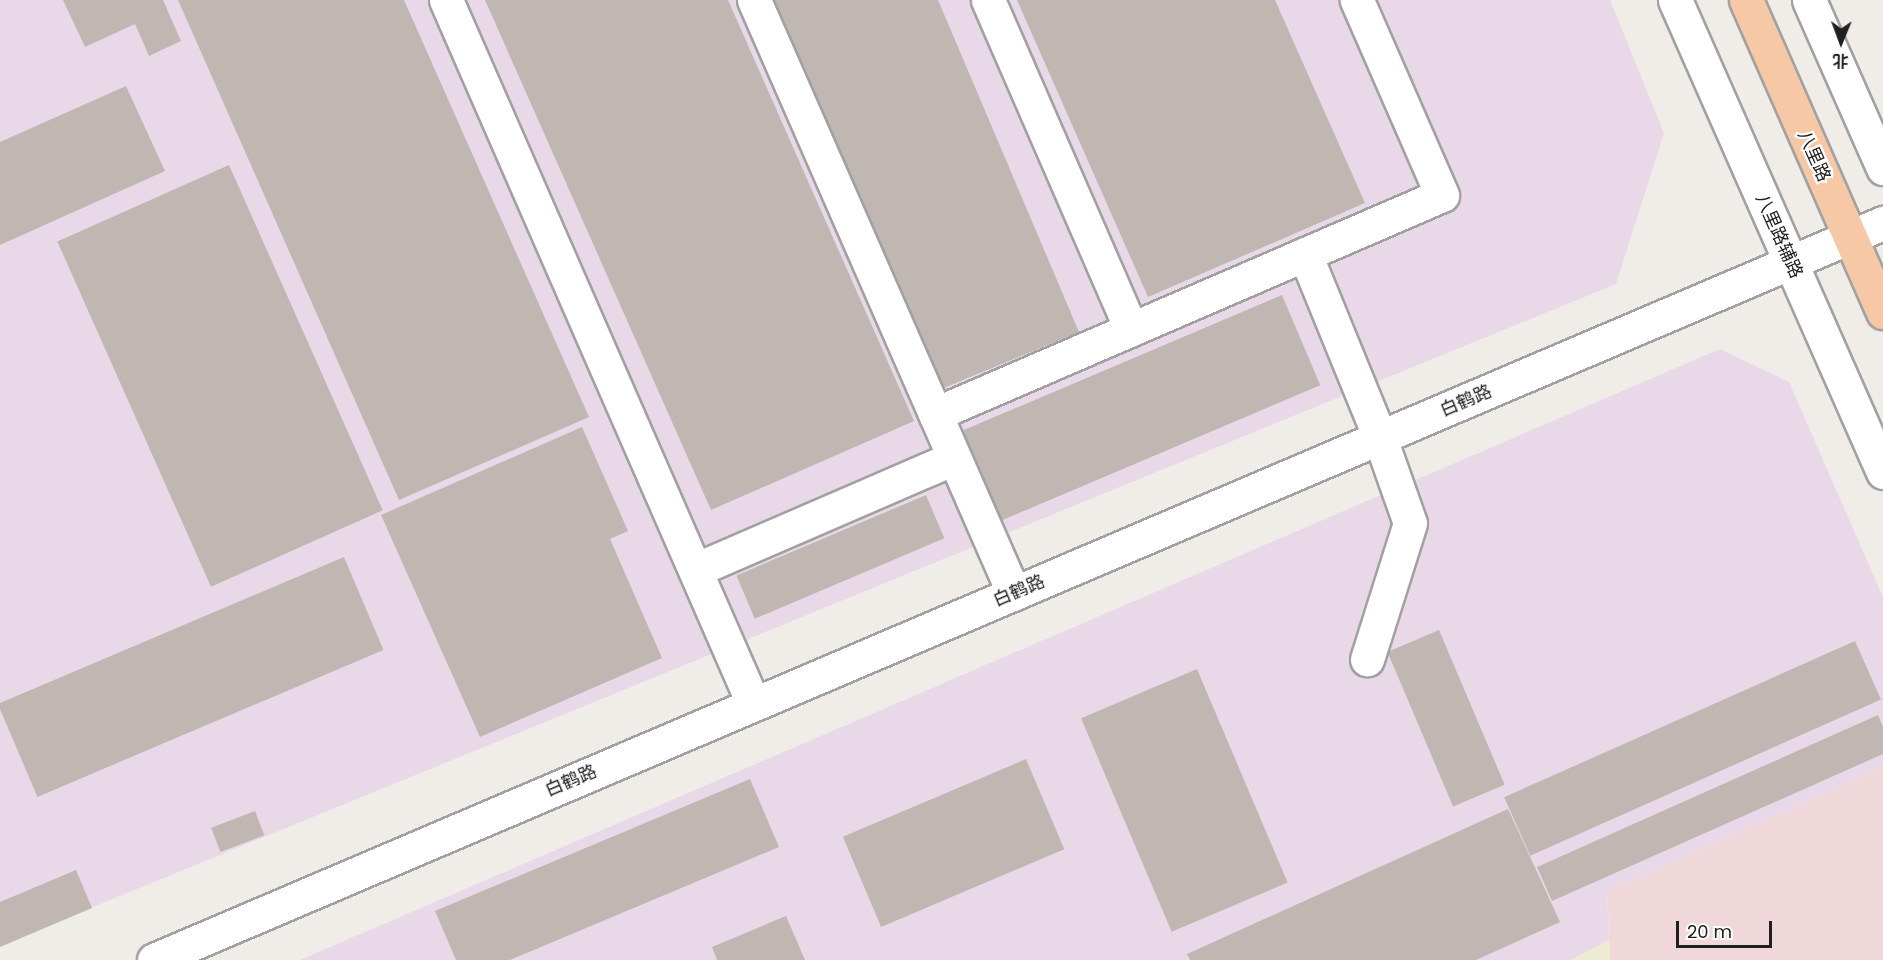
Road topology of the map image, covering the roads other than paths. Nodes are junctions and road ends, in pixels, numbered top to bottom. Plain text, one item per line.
1 (446, 0) edge
2 (754, 0) edge
3 (988, 0) edge
4 (1357, 0) edge
5 (1676, 0) edge
6 (1746, 0) edge
7 (1809, 0) edge
8 (1883, 168) edge
9 (1883, 223) edge
10 (1850, 237) junction
11 (1305, 254) junction
12 (1791, 262) junction
13 (1883, 312) edge
14 (1131, 330) junction
15 (935, 414) junction
16 (1380, 438) junction
17 (954, 458) junction
18 (1883, 472) edge
19 (695, 570) junction
20 (1014, 594) junction
21 (1367, 659) dead end
22 (753, 703) junction
23 (154, 960) edge

1 - 19 street
2 - 15 street
3 - 14 street
4 - 11 street
5 - 12 street, 八里路辅路
6 - 10 main road, 八里路
7 - 8 street
9 - 10 street, 白鹤路
10 - 12 street, 白鹤路
10 - 13 main road, 八里路
11 - 14 street
11 - 16 street
12 - 16 street, 白鹤路
12 - 18 street, 八里路辅路
14 - 15 street
15 - 17 street
16 - 20 street, 白鹤路
16 - 21 street
17 - 19 street
17 - 20 street
19 - 22 street
20 - 22 street, 白鹤路
22 - 23 street, 白鹤路

